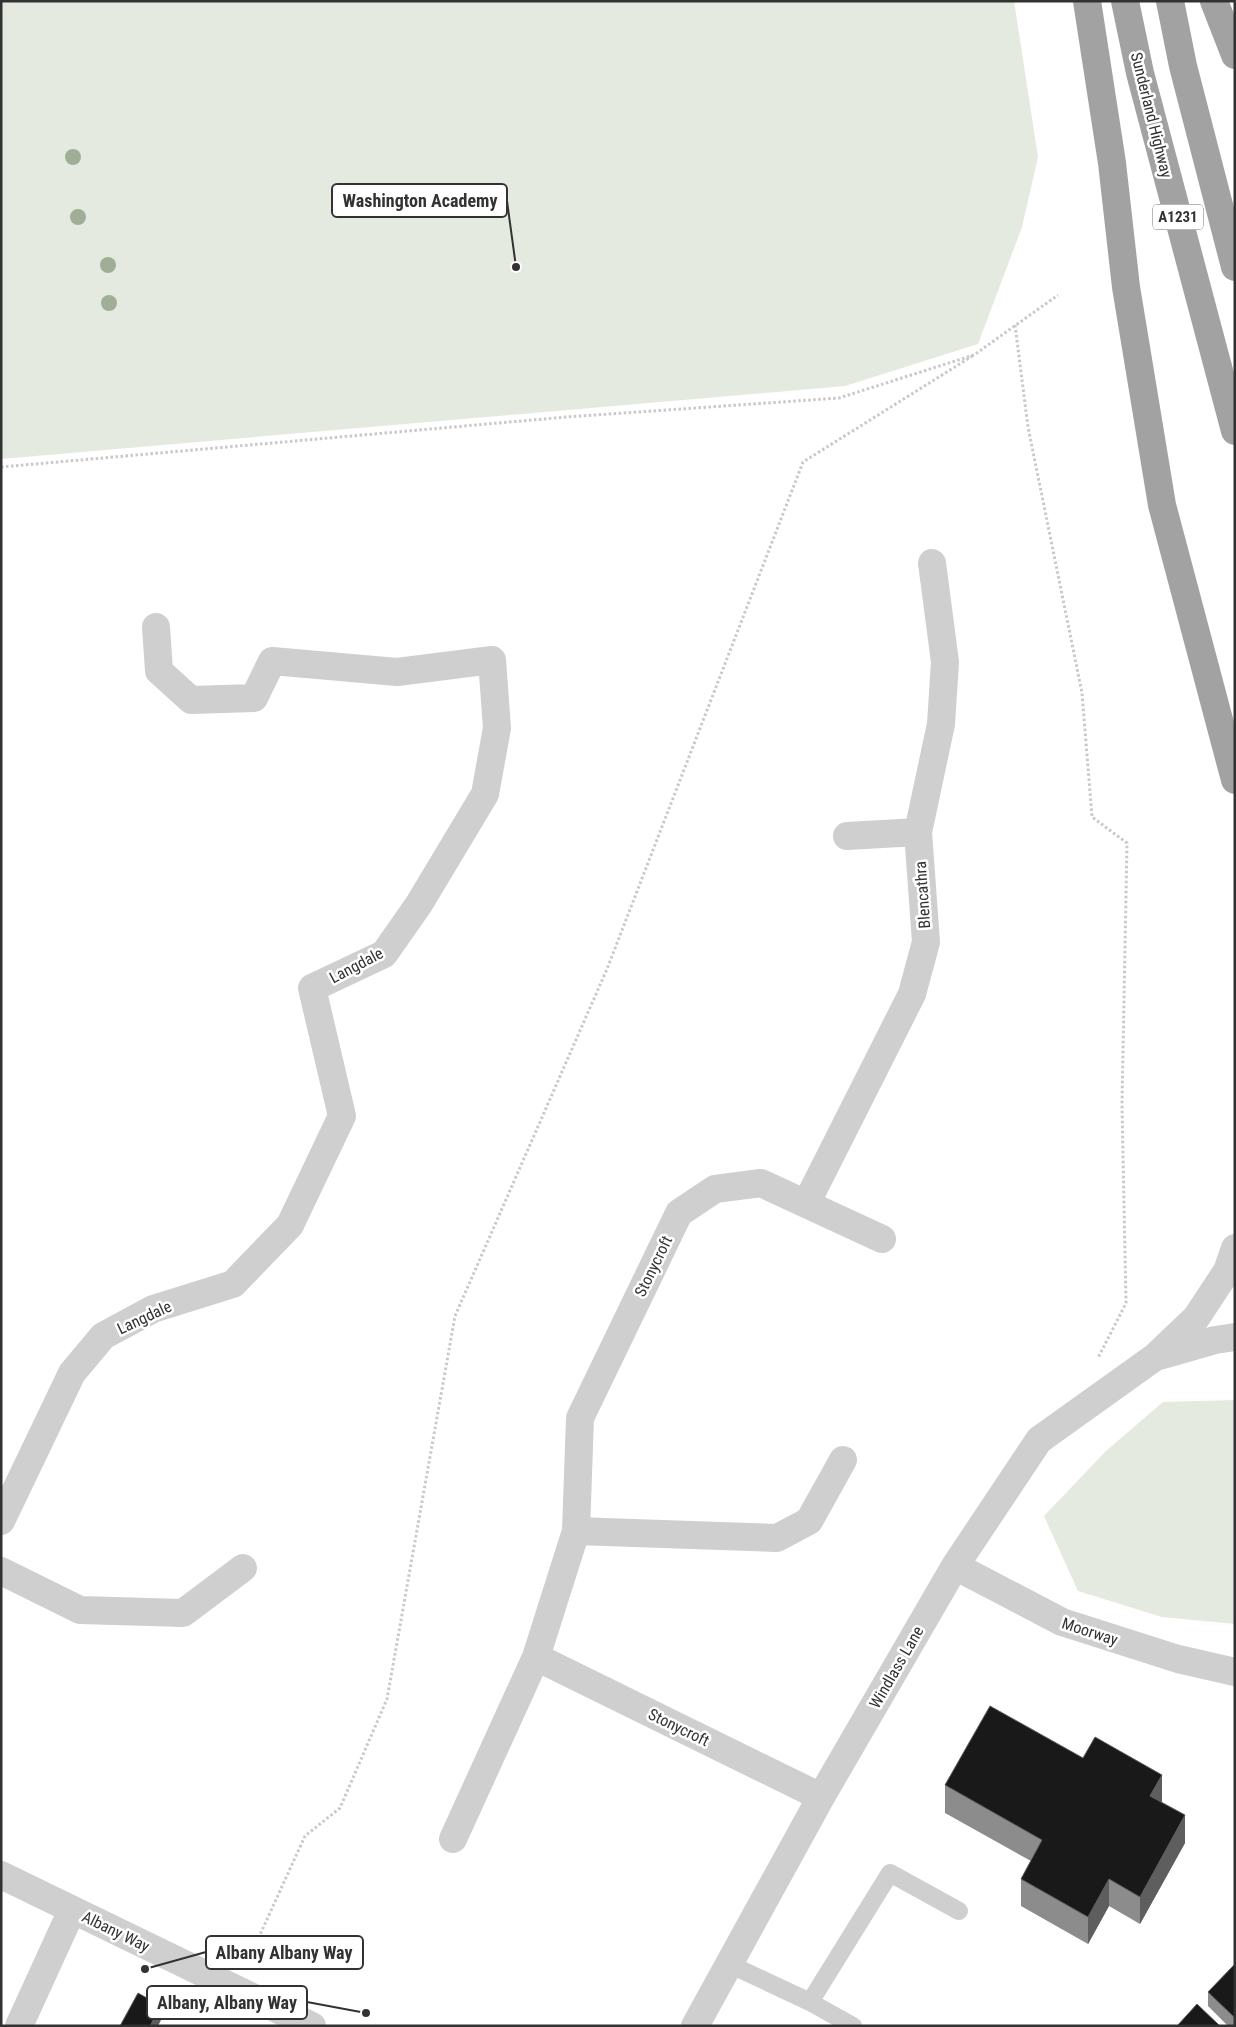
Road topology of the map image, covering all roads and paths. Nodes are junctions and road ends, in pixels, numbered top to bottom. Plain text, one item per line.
1 (1087, 1) edge
2 (1125, 1) edge
3 (1170, 1) edge
4 (1214, 1) edge
5 (1235, 55) edge
6 (1235, 267) edge
7 (1058, 295) dead end
8 (1015, 325) junction
9 (974, 355) junction
10 (1235, 431) edge
11 (1, 468) edge
12 (932, 563) dead end
13 (156, 626) dead end
14 (1235, 780) edge
15 (918, 832) junction
16 (847, 836) dead end
17 (806, 1204) junction
18 (882, 1239) dead end
19 (1235, 1248) edge
20 (1235, 1337) edge
21 (1155, 1357) junction
22 (1098, 1359) dead end
23 (843, 1460) dead end
24 (1, 1520) edge
25 (576, 1531) junction
26 (955, 1566) junction
27 (243, 1568) dead end
28 (1, 1571) edge
29 (536, 1657) junction
30 (1235, 1672) edge
31 (822, 1797) junction
32 (453, 1840) dead end
33 (1, 1875) edge
34 (72, 1910) junction
35 (959, 1910) dead end
36 (729, 1964) junction
37 (235, 1989) junction
38 (810, 2002) junction
39 (19, 2026) edge
40 (312, 2026) edge
41 (695, 2026) edge
42 (853, 2026) edge

1 - 14 highway
2 - 10 highway, Sunderland Highway / A1231
3 - 6 highway, A1231
4 - 5 highway
7 - 8 path
8 - 9 path
8 - 22 path
9 - 11 path
9 - 37 path
12 - 15 street, Blencathra
13 - 24 street, Langdale
15 - 16 street
15 - 17 street, Blencathra
17 - 18 street, Stonycroft
17 - 25 street, Stonycroft
19 - 21 street, Windlass Lane
20 - 21 street, Windlass Lane
21 - 26 street, Windlass Lane
23 - 25 street
25 - 29 street, Stonycroft
26 - 30 street, Moorway
26 - 31 street, Windlass Lane
27 - 28 street
29 - 31 street, Stonycroft
29 - 32 street, Stonycroft
31 - 36 street, Windlass Lane
33 - 34 street, Albany Way
34 - 37 street, Albany Way
34 - 39 street
35 - 38 lane
36 - 38 lane
36 - 41 street, Windlass Lane
37 - 40 street, Albany Way
38 - 42 lane

